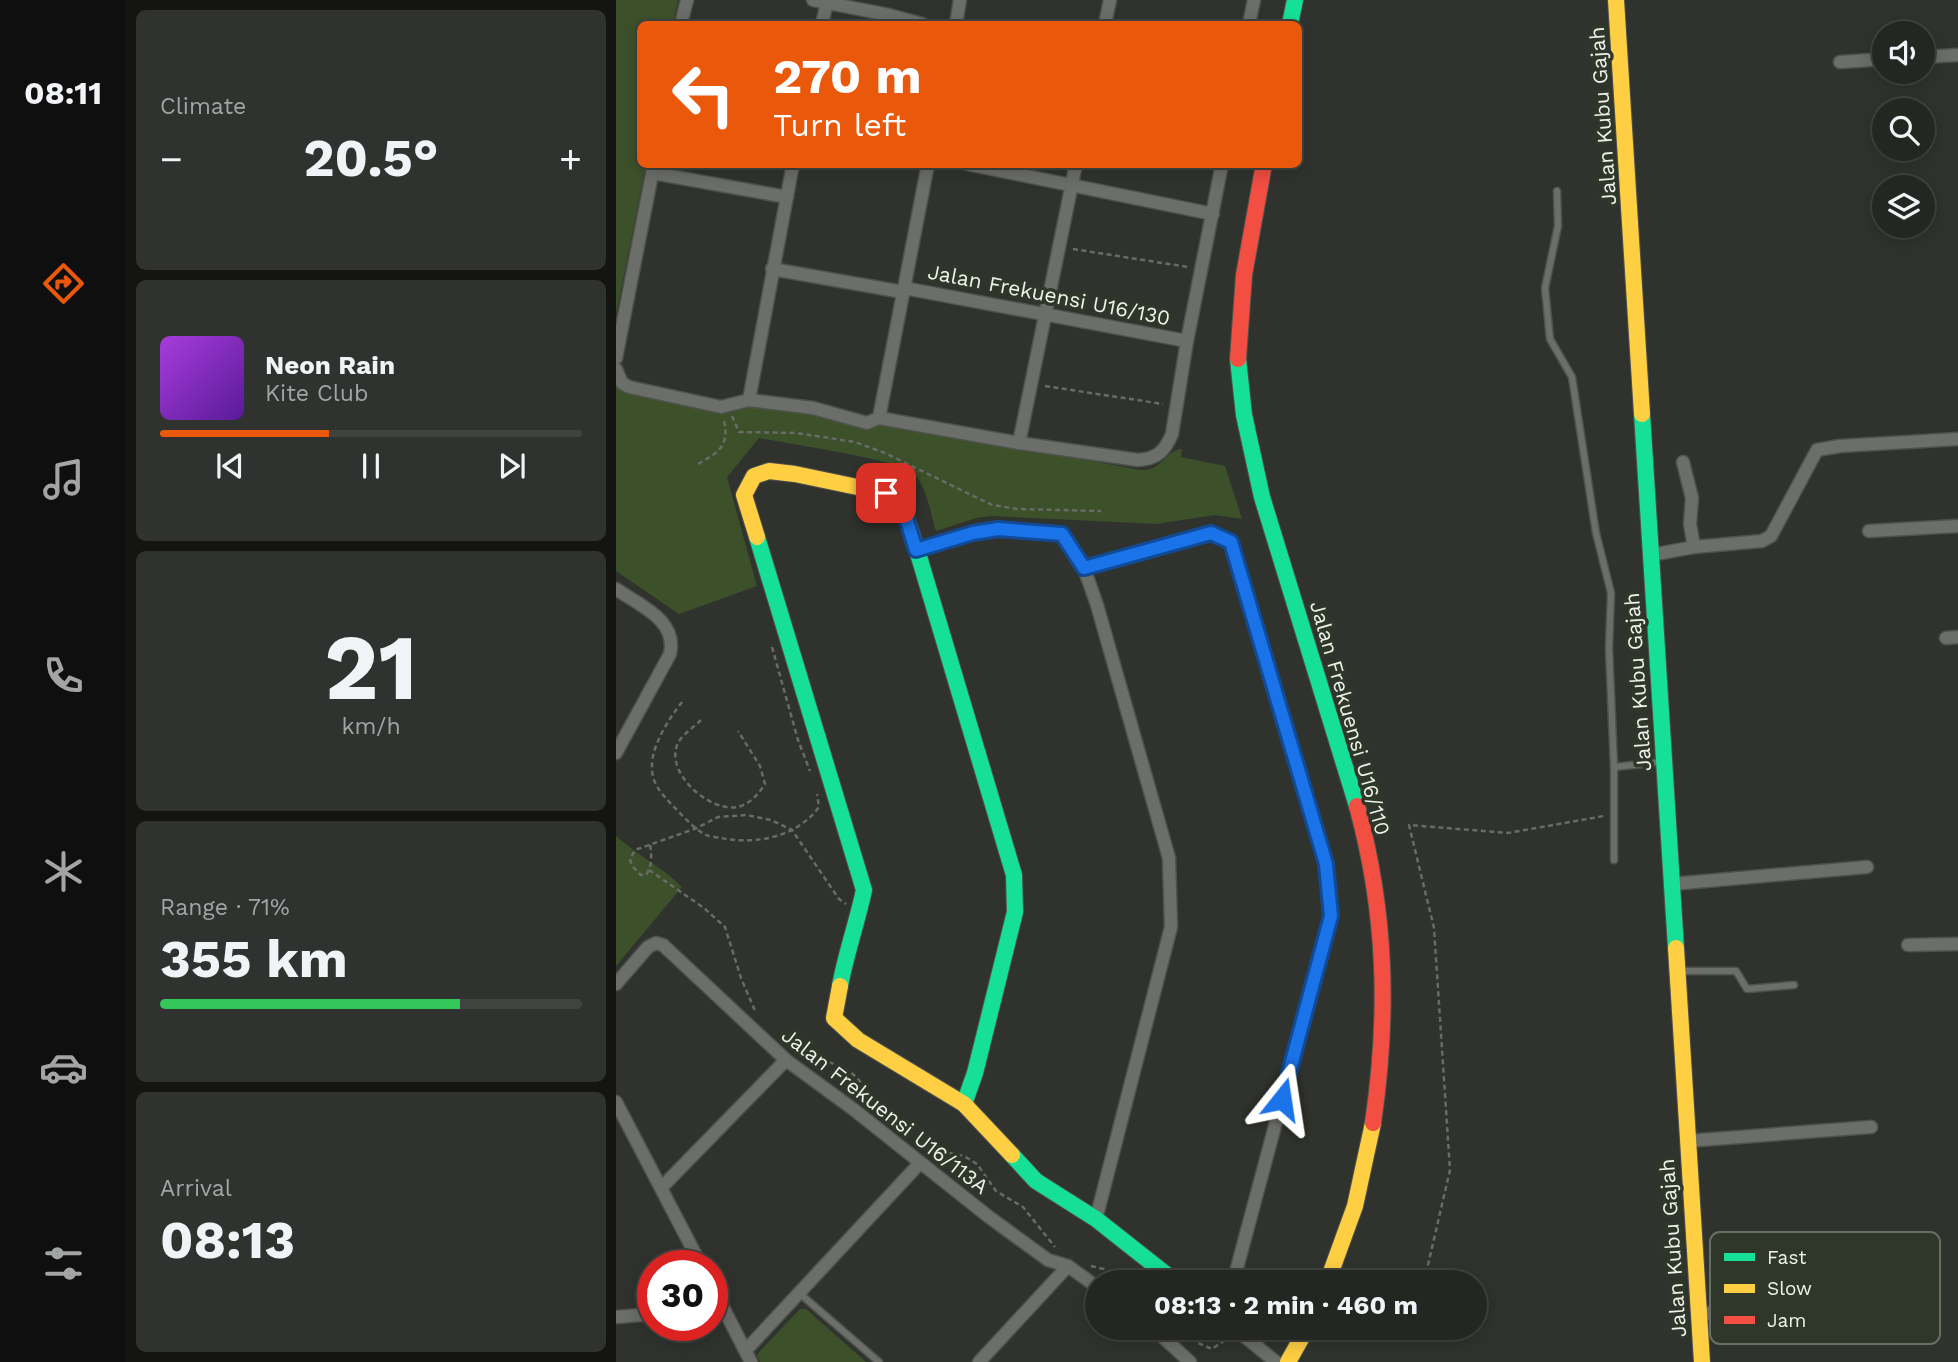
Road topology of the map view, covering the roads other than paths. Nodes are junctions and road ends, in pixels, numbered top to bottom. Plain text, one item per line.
1 (687, 0) edge
2 (813, 0) edge
3 (960, 0) edge
4 (1110, 0) edge
5 (1254, 0) edge
6 (1295, 0) edge
7 (1616, 0) edge
8 (827, 2) junction
9 (682, 21) edge
10 (823, 21) edge
11 (911, 21) edge
12 (956, 21) edge
13 (1106, 21) edge
14 (1250, 21) edge
15 (1291, 21) edge
16 (1958, 55) edge
17 (1935, 56) edge
18 (1872, 61) edge
19 (1840, 62) dead end
20 (792, 168) edge
21 (927, 168) edge
22 (987, 168) edge
23 (1075, 168) edge
24 (1221, 168) edge
25 (1263, 168) edge
26 (654, 169) edge
27 (1072, 185) junction
28 (1557, 191) dead end
29 (787, 197) junction
30 (1213, 214) junction
31 (772, 269) junction
32 (903, 290) junction
33 (1044, 315) junction
34 (1187, 341) junction
35 (616, 358) edge
36 (616, 369) edge
37 (749, 400) junction
38 (879, 418) junction
39 (1958, 439) edge
40 (1019, 443) junction
41 (1683, 462) dead end
42 (1958, 526) edge
43 (1869, 531) dead end
44 (1694, 547) junction
45 (916, 550) junction
46 (1651, 555) junction
47 (1084, 568) junction
48 (616, 589) edge
49 (616, 753) edge
50 (1664, 762) junction
51 (1614, 767) junction
52 (1614, 860) dead end
53 (1867, 867) dead end
54 (1672, 884) junction
55 (1958, 944) edge
56 (1908, 945) dead end
57 (1677, 971) junction
58 (616, 984) edge
59 (1794, 985) dead end
60 (791, 1057) junction
61 (616, 1102) edge
62 (964, 1104) junction
63 (1871, 1126) dead end
64 (630, 1127) junction
65 (616, 1130) edge
66 (1687, 1141) junction
67 (920, 1164) junction
68 (661, 1188) junction
69 (1096, 1219) junction
70 (693, 1250) edge
71 (1068, 1266) junction
72 (1161, 1270) edge
73 (1236, 1270) edge
74 (1333, 1270) edge
75 (1085, 1278) edge
76 (798, 1292) junction
77 (1710, 1313) edge
78 (637, 1315) edge
79 (1698, 1315) junction
80 (616, 1317) edge
81 (728, 1323) edge
82 (1166, 1340) edge
83 (1248, 1340) edge
84 (1300, 1340) edge
85 (749, 1356) edge
86 (879, 1362) edge
87 (979, 1362) edge
88 (1190, 1362) edge
89 (1276, 1362) edge
90 (1288, 1362) edge
91 (1702, 1362) edge

1 - 9 street
2 - 8 street
3 - 12 street
4 - 13 street
5 - 14 street
6 - 15 street
7 - 46 street, Jalan Kubu Gajah
8 - 10 street
8 - 11 street
16 - 17 street
18 - 19 street
20 - 29 street
21 - 32 street
22 - 27 street
23 - 27 street
24 - 30 street
25 - 74 street, Jalan Frekuensi U16/110
26 - 29 street
26 - 35 street
27 - 30 street
27 - 33 street
28 - 51 lane
29 - 31 street
30 - 34 street
31 - 32 street, Jalan Frekuensi U16/130
31 - 37 street
32 - 33 street, Jalan Frekuensi U16/130
32 - 38 street
33 - 34 street, Jalan Frekuensi U16/130
33 - 40 street
34 - 40 street
36 - 37 street
37 - 38 street
38 - 40 street
39 - 44 street
41 - 44 street
42 - 43 street
44 - 46 street
45 - 47 street
45 - 62 street
45 - 62 street
46 - 50 street, Jalan Kubu Gajah
47 - 69 street
47 - 73 street
48 - 49 street
50 - 51 lane
50 - 54 street, Jalan Kubu Gajah
51 - 52 lane
53 - 54 street
54 - 57 street, Jalan Kubu Gajah
55 - 56 street
57 - 59 lane
57 - 66 street, Jalan Kubu Gajah
58 - 60 street, Jalan Frekuensi U16/113A
60 - 67 street, Jalan Frekuensi U16/113A
60 - 68 street
61 - 64 street
62 - 69 street
63 - 66 street
64 - 65 street
64 - 68 street
66 - 79 street, Jalan Kubu Gajah
67 - 71 street, Jalan Frekuensi U16/113A
67 - 76 street
68 - 70 street
69 - 72 street
71 - 75 street, Jalan Frekuensi U16/113A
71 - 87 street
76 - 85 street
76 - 86 lane
77 - 79 street
78 - 80 street
79 - 91 street, Jalan Kubu Gajah
81 - 85 street
82 - 88 street
83 - 89 street
84 - 90 street

